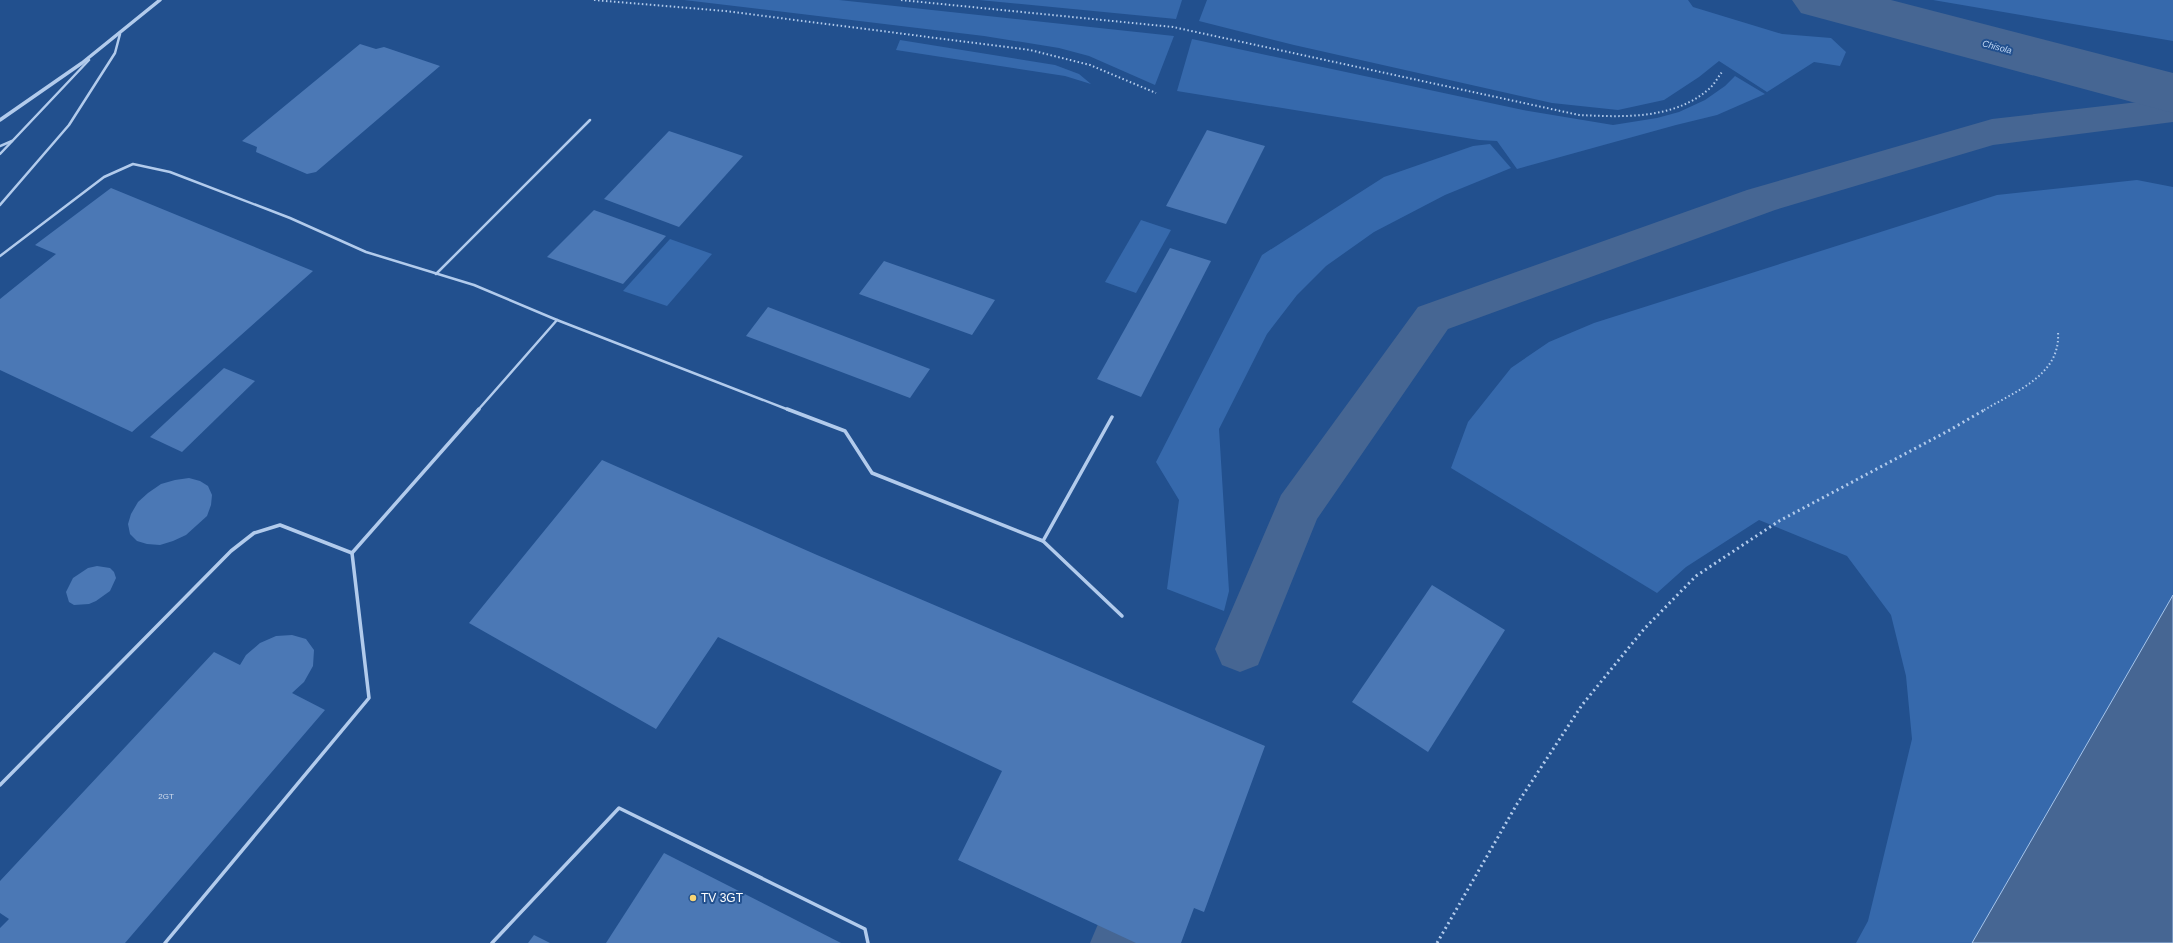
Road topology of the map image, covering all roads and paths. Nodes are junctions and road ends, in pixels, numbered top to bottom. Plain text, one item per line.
1 (160, 0) edge
2 (594, 0) edge
3 (901, 0) edge
4 (120, 34) junction
5 (88, 60) junction
6 (1722, 72) dead end
7 (1156, 93) dead end
8 (0, 120) edge
9 (590, 120) dead end
10 (13, 140) junction
11 (0, 146) edge
12 (0, 154) edge
13 (0, 205) edge
14 (0, 256) edge
15 (436, 274) junction
16 (557, 320) junction
17 (2058, 332) dead end
18 (1112, 417) dead end
19 (1043, 541) junction
20 (352, 553) junction
21 (1122, 616) dead end
22 (0, 785) edge
23 (165, 943) edge
24 (492, 943) edge
25 (868, 943) edge
26 (1437, 943) edge

1 - 4 street
2 - 7 path
3 - 6 path
4 - 5 street
4 - 13 lane
5 - 8 street
5 - 10 lane
9 - 15 lane
10 - 11 lane
10 - 12 lane
14 - 15 lane
15 - 16 lane
16 - 19 lane
16 - 20 lane
17 - 26 path
18 - 19 lane
19 - 21 lane
20 - 22 lane
20 - 23 lane
24 - 25 lane

